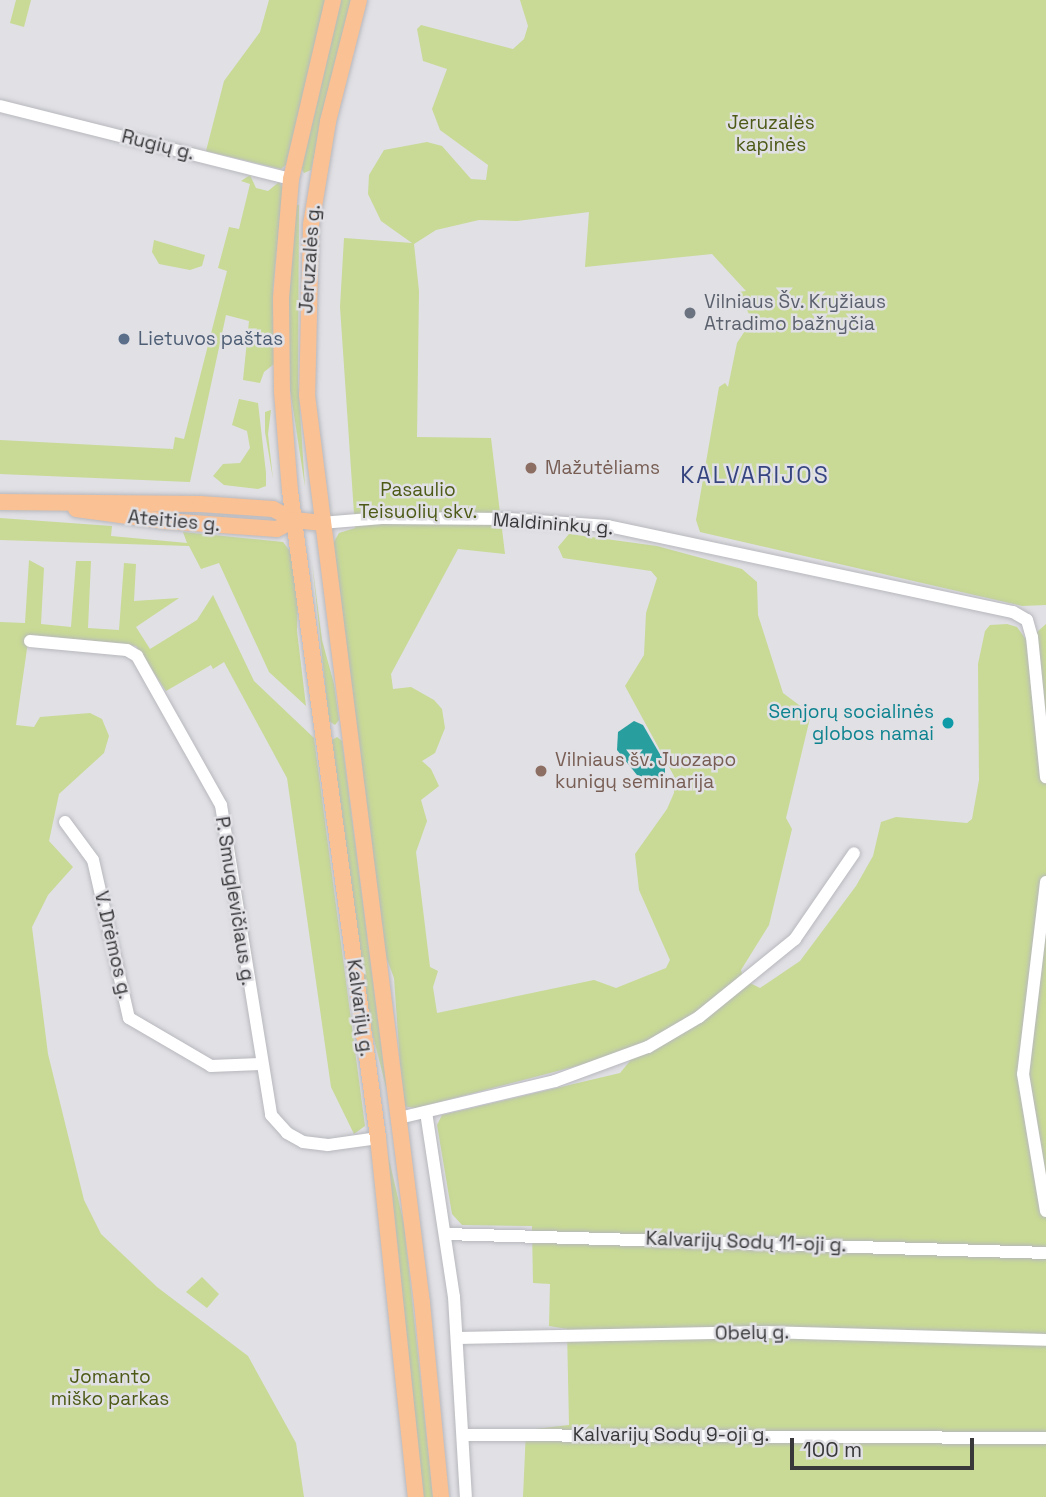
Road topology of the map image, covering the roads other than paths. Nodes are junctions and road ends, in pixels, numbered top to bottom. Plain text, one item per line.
1 (333, 0) edge
2 (359, 0) edge
3 (0, 106) edge
4 (291, 179) junction
5 (317, 184) junction
6 (0, 502) edge
7 (295, 520) junction
8 (321, 523) junction
9 (30, 641) dead end
10 (1046, 777) edge
11 (65, 822) dead end
12 (854, 853) dead end
13 (1046, 883) edge
14 (260, 1064) junction
15 (426, 1112) junction
16 (400, 1126) junction
17 (378, 1138) junction
18 (1046, 1211) edge
19 (446, 1234) junction
20 (1046, 1253) edge
21 (457, 1338) junction
22 (1046, 1340) edge
23 (464, 1435) junction
24 (1046, 1438) edge
25 (416, 1497) edge
26 (441, 1497) edge
27 (466, 1497) edge

1 - 4 main road, Jeruzalės g.
2 - 5 main road, Jeruzalės g.
3 - 4 street, Rugių g.
4 - 5 main road, Rugių g.
4 - 7 main road, Jeruzalės g.
5 - 8 main road, Jeruzalės g.
6 - 7 main road, Ateities g.
7 - 8 main road, Ateities g.
7 - 17 main road, Kalvarijų g.
8 - 10 street, Maldininkų g.
8 - 16 main road, Kalvarijų g.
9 - 14 street, P. Smuglevičiaus g.
11 - 14 street, V. Drėmos g.
12 - 15 street
13 - 18 street
14 - 17 street, P. Smuglevičiaus g.
15 - 16 street
15 - 19 street
16 - 17 main road
16 - 26 main road, Kalvarijų g.
17 - 25 main road, Kalvarijų g.
19 - 20 street, Kalvarijų Sodų 11-oji g.
19 - 21 street
21 - 22 street, Obelų g.
21 - 23 street
23 - 24 street, Kalvarijų Sodų 9-oji g.
23 - 27 street

